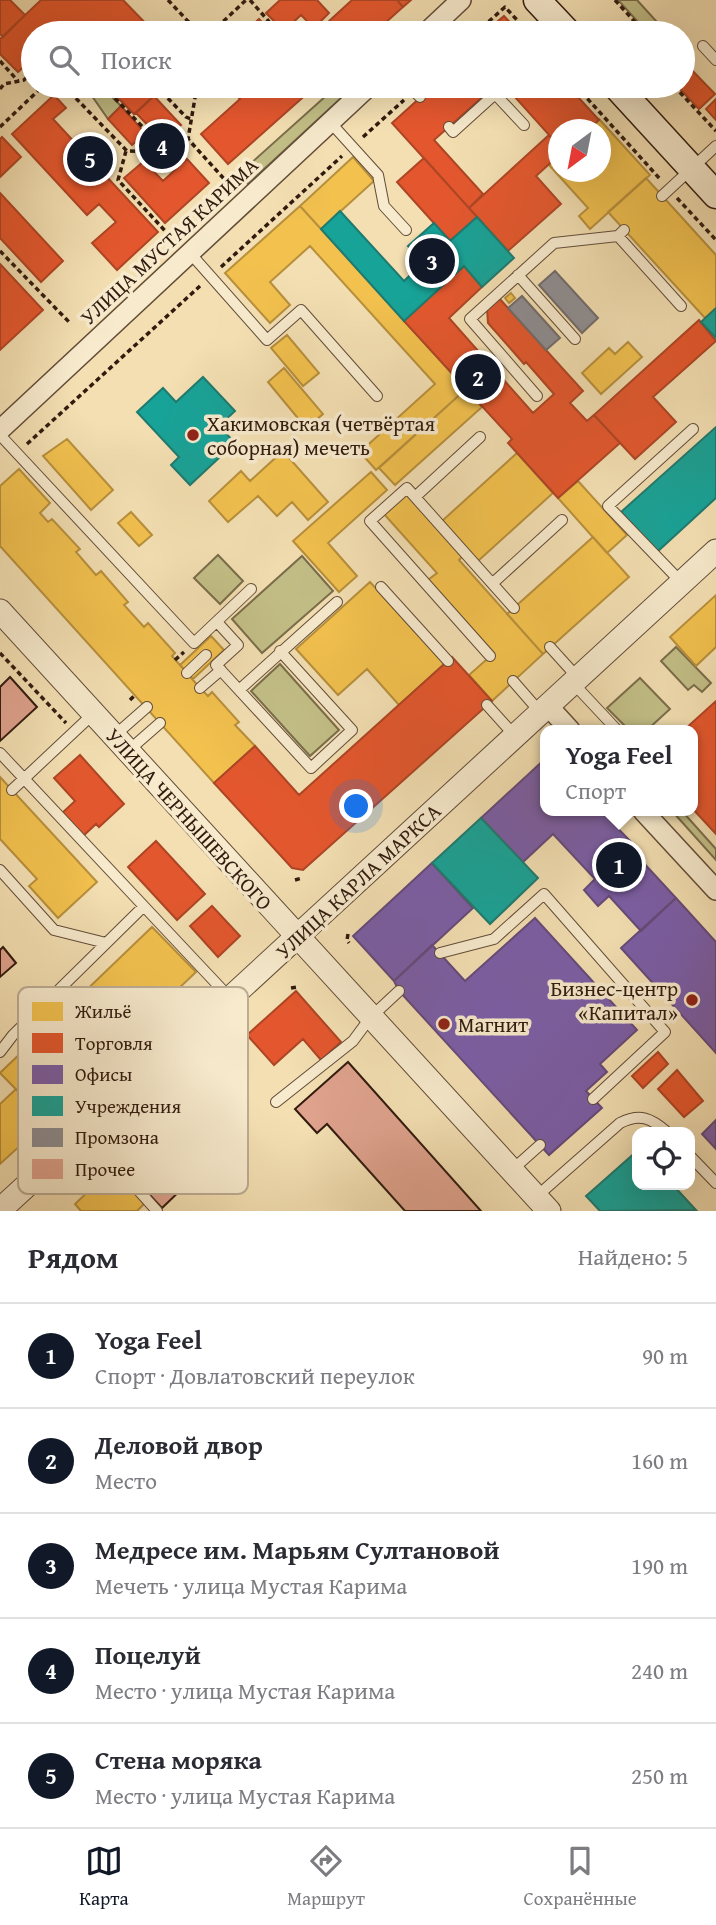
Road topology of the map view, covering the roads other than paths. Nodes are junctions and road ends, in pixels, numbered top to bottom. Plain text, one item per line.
1 (461, 0) edge
2 (537, 0) edge
3 (439, 21) edge
4 (557, 21) edge
5 (703, 46) dead end
6 (716, 60) edge
7 (356, 98) edge
8 (491, 98) edge
9 (499, 98) edge
10 (627, 98) edge
11 (330, 122) junction
12 (524, 125) dead end
13 (449, 127) dead end
14 (716, 146) edge
15 (691, 168) junction
16 (665, 192) road end
17 (716, 195) edge
18 (406, 230) dead end
19 (190, 253) junction
20 (518, 275) junction
21 (681, 306) dead end
22 (575, 340) dead end
23 (377, 396) dead end
24 (537, 396) dead end
25 (693, 429) dead end
26 (0, 432) edge
27 (480, 437) dead end
28 (415, 497) junction
29 (562, 520) dead end
30 (716, 551) edge
31 (493, 583) junction
32 (681, 583) junction
33 (381, 587) dead end
34 (251, 589) dead end
35 (337, 602) dead end
36 (514, 608) dead end
37 (0, 611) edge
38 (216, 622) junction
39 (550, 648) dead end
40 (280, 651) junction
41 (206, 655) dead end
42 (490, 656) dead end
43 (448, 661) dead end
44 (221, 670) junction
45 (187, 673) dead end
46 (575, 680) junction
47 (513, 681) dead end
48 (200, 688) dead end
49 (239, 690) junction
50 (487, 705) dead end
51 (147, 707) dead end
52 (544, 709) junction
53 (93, 714) junction
54 (160, 723) dead end
55 (564, 725) edge
56 (613, 725) edge
57 (515, 736) junction
58 (120, 744) junction
59 (0, 753) edge
60 (24, 779) junction
61 (12, 790) dead end
62 (648, 816) edge
63 (0, 870) edge
64 (716, 890) edge
65 (143, 907) junction
66 (296, 938) junction
67 (106, 943) junction
68 (440, 953) dead end
69 (62, 987) edge
70 (219, 987) edge
71 (242, 987) edge
72 (399, 991) dead end
73 (370, 1018) junction
74 (18, 1030) edge
75 (0, 1052) edge
76 (593, 1099) dead end
77 (276, 1102) dead end
78 (659, 1127) edge
79 (540, 1145) dead end
80 (695, 1161) edge
81 (511, 1171) junction
82 (716, 1183) edge
83 (18, 1193) edge
84 (142, 1194) edge
85 (542, 1204) edge
86 (0, 1210) edge
87 (157, 1211) edge

1 - 3 street
2 - 4 main road
5 - 6 lane
7 - 11 street, УЛИЦА МУСТАЯ КАРИМА
8 - 13 lane
9 - 12 lane
10 - 15 main road
11 - 18 lane
11 - 19 street, УЛИЦА МУСТАЯ КАРИМА
14 - 15 lane
15 - 16 lane
15 - 17 main road
19 - 23 lane
19 - 26 street, УЛИЦА МУСТАЯ КАРИМА
20 - 21 lane
20 - 22 lane
20 - 24 lane
25 - 32 lane
26 - 38 lane
27 - 28 lane
28 - 31 lane
28 - 42 lane
29 - 31 lane
30 - 32 street, УЛИЦА КАРЛА МАРКСА
31 - 36 lane
32 - 46 street, УЛИЦА КАРЛА МАРКСА
33 - 43 lane
34 - 38 lane
35 - 40 lane
37 - 53 street, УЛИЦА ЧЕРНЫШЕВСКОГО
38 - 44 lane
39 - 46 lane
40 - 49 lane
40 - 49 lane
41 - 45 lane
44 - 48 lane
44 - 49 lane
46 - 52 street, УЛИЦА КАРЛА МАРКСА
46 - 56 lane
47 - 52 lane
50 - 57 lane
51 - 58 lane
52 - 55 street
52 - 57 street, УЛИЦА КАРЛА МАРКСА
53 - 58 street, УЛИЦА ЧЕРНЫШЕВСКОГО
53 - 60 lane
54 - 58 lane
57 - 66 street, УЛИЦА КАРЛА МАРКСА
58 - 66 street, УЛИЦА ЧЕРНЫШЕВСКОГО
59 - 60 lane
60 - 61 lane
60 - 65 lane
62 - 64 street
63 - 67 lane
65 - 67 lane
65 - 70 lane
66 - 71 street, УЛИЦА КАРЛА МАРКСА
66 - 73 street, УЛИЦА ЧЕРНЫШЕВСКОГО
67 - 69 lane
68 - 76 lane
72 - 73 lane
73 - 77 lane
73 - 81 street, УЛИЦА ЧЕРНЫШЕВСКОГО
74 - 75 lane
78 - 85 lane
79 - 81 lane
80 - 82 lane
81 - 85 street, УЛИЦА ЧЕРНЫШЕВСКОГО
83 - 86 street, УЛИЦА КАРЛА МАРКСА
84 - 87 lane

